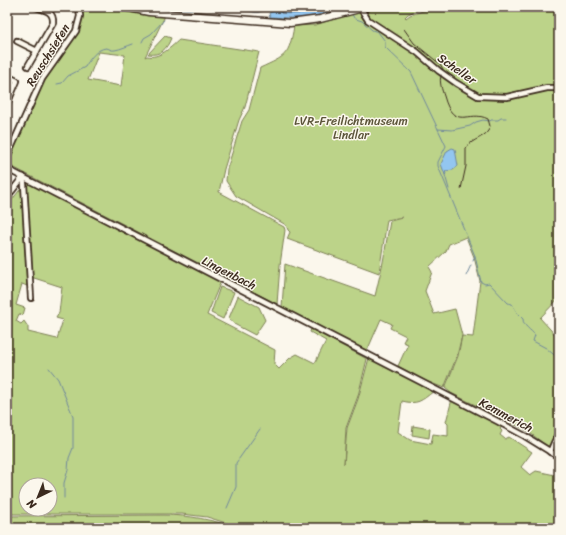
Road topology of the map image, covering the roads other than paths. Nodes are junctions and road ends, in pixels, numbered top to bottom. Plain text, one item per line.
1 (36, 7) edge
2 (79, 7) edge
3 (124, 7) edge
4 (364, 8) edge
5 (17, 42) dead end
6 (37, 51) junction
7 (28, 66) dead end
8 (7, 76) edge
9 (559, 88) edge
10 (7, 104) edge
11 (7, 157) edge
12 (7, 169) edge
13 (23, 177) junction
14 (7, 197) edge
15 (31, 298) dead end
16 (443, 393) joint
17 (559, 432) edge
18 (550, 452) junction
19 (559, 457) edge

1 - 6 street
2 - 11 street, Reuschsiefen
3 - 4 main road
4 - 9 street, Scheller
5 - 6 street
6 - 7 street
8 - 10 street
12 - 13 street, Lingenbach
13 - 14 street
13 - 15 street
13 - 16 street, Lingenbach
16 - 18 street, Kemmerich
17 - 18 street
18 - 19 street, Kemmerich

